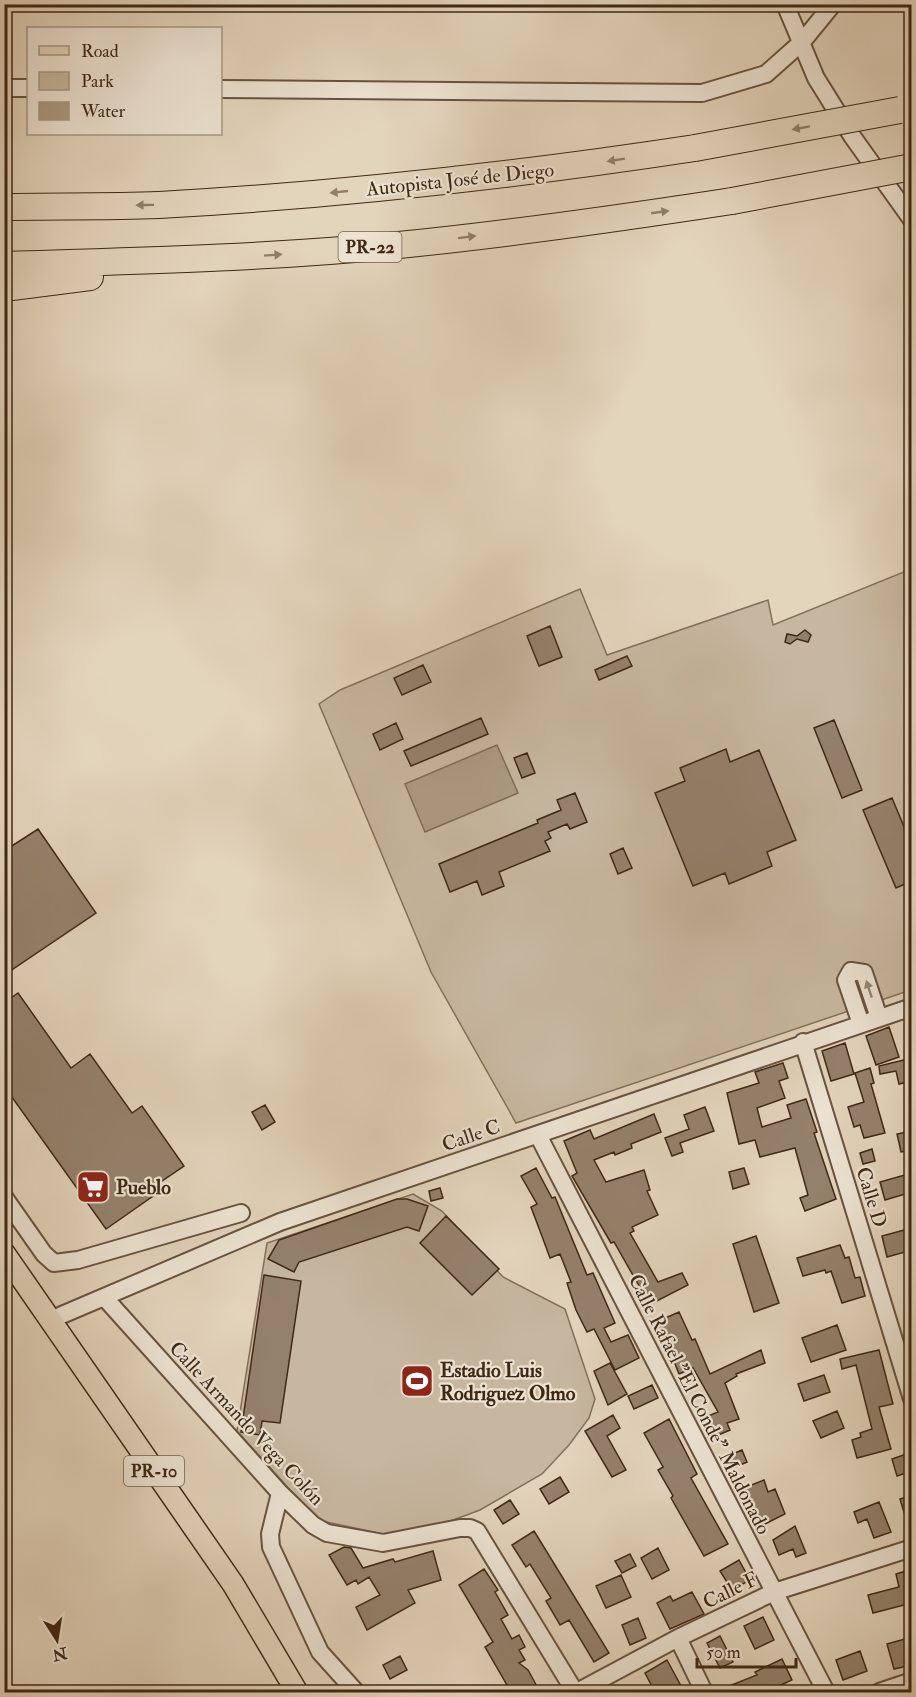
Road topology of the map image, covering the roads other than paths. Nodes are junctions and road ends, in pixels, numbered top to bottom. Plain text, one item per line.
1 (785, 4) edge
2 (833, 4) edge
3 (802, 42) junction
4 (4, 88) edge
5 (27, 88) edge
6 (222, 89) edge
7 (906, 109) edge
8 (912, 167) edge
9 (4, 207) edge
10 (912, 220) edge
11 (228, 258) junction
12 (4, 265) edge
13 (4, 288) edge
14 (912, 1007) edge
15 (879, 1018) junction
16 (861, 1024) junction
17 (803, 1042) junction
18 (538, 1135) junction
19 (4, 1197) edge
20 (241, 1213) dead end
21 (4, 1253) edge
22 (104, 1297) junction
23 (50, 1320) junction
24 (912, 1399) edge
25 (280, 1493) junction
26 (912, 1548) edge
27 (774, 1592) junction
28 (678, 1638) junction
29 (912, 1682) edge
30 (297, 1692) edge
31 (356, 1692) edge
32 (576, 1692) edge
33 (704, 1692) edge
34 (826, 1692) edge
35 (879, 1692) edge

1 - 3 street
2 - 3 street
3 - 6 street
3 - 10 street
4 - 5 street
7 -> 9 highway, Autopista José de Diego, bridge
11 -> 8 highway, PR-22, bridge
11 - 12 highway, PR-22
11 - 13 highway
14 - 15 street, Calle C
15 - 16 street, Calle C
15 -> 16 street
16 - 17 street, Calle C
17 - 18 street, Calle C
17 - 24 street, Calle D
18 - 22 street, Calle C
18 - 27 street, Calle Rafael "El Conde" Maldonado
19 - 20 street
21 - 23 main road, PR-10
22 - 23 street, Calle C
22 - 25 street, Calle Armando Vega Colón
23 - 30 main road, PR-10
25 - 31 street
25 - 32 street, Calle Armando Vega Colón
26 - 27 street, Calle F
27 - 28 street, Calle F
27 - 34 street, Calle Rafael "El Conde" Maldonado
28 - 32 street, Calle F
28 - 33 street
29 - 35 street

